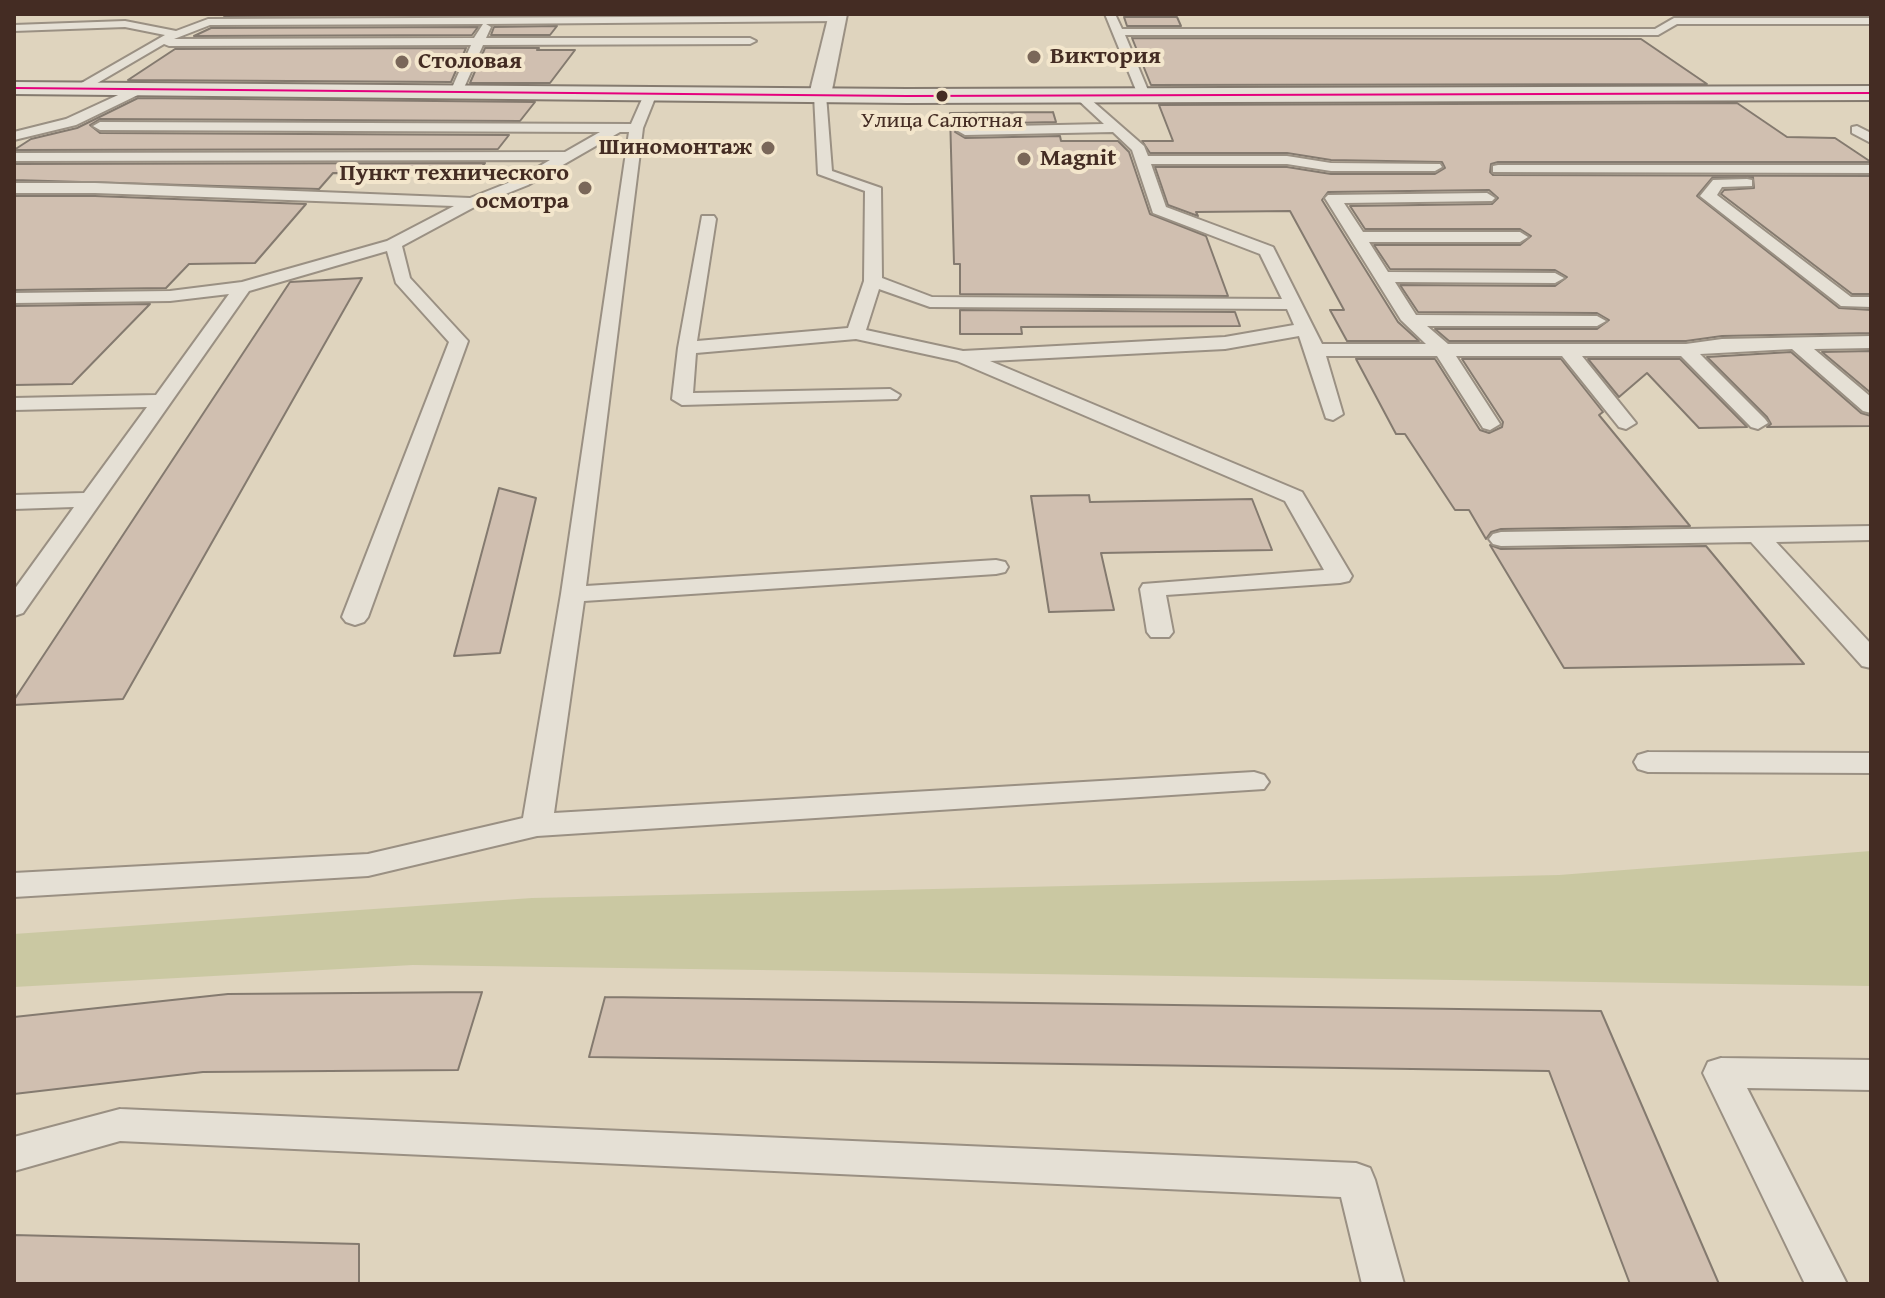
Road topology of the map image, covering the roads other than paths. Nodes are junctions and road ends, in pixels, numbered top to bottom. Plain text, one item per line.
1 (110, 14) edge
2 (1110, 14) edge
3 (1715, 14) edge
4 (491, 16) edge
5 (837, 17) edge
6 (1668, 18) edge
7 (1726, 21) junction
8 (1871, 21) edge
9 (1427, 23) dead end
10 (125, 24) junction
11 (14, 28) edge
12 (1118, 32) junction
13 (1437, 32) junction
14 (176, 34) junction
15 (750, 41) dead end
16 (479, 42) junction
17 (155, 43) junction
18 (14, 88) edge
19 (82, 88) junction
20 (142, 88) junction
21 (457, 90) junction
22 (651, 93) junction
23 (1871, 93) edge
24 (820, 95) junction
25 (1081, 95) junction
26 (1144, 95) junction
27 (100, 126) dead end
28 (627, 128) junction
29 (1116, 128) junction
30 (1857, 130) dead end
31 (965, 131) dead end
32 (14, 136) edge
33 (1871, 139) edge
34 (568, 156) junction
35 (15, 157) edge
36 (1142, 160) junction
37 (1435, 167) dead end
38 (1498, 169) dead end
39 (1871, 169) edge
40 (1871, 184) edge
41 (14, 188) edge
42 (1487, 198) dead end
43 (473, 202) junction
44 (708, 219) dead end
45 (1357, 237) junction
46 (1520, 237) dead end
47 (393, 244) junction
48 (1382, 277) junction
49 (1555, 278) dead end
50 (873, 281) junction
51 (243, 287) junction
52 (14, 298) edge
53 (1871, 302) edge
54 (1293, 304) junction
55 (1410, 320) junction
56 (1597, 321) dead end
57 (1305, 329) junction
58 (856, 333) junction
59 (1871, 342) edge
60 (1797, 344) junction
61 (687, 348) junction
62 (1315, 350) junction
63 (1443, 350) junction
64 (1567, 350) junction
65 (1686, 350) junction
66 (963, 357) junction
67 (890, 395) dead end
68 (162, 401) junction
69 (14, 404) edge
70 (1870, 407) edge
71 (1333, 414) dead end
72 (1626, 423) dead end
73 (1758, 423) dead end
74 (1490, 424) dead end
75 (91, 500) junction
76 (14, 502) edge
77 (1871, 533) edge
78 (1757, 535) junction
79 (1501, 539) dead end
80 (996, 567) dead end
81 (573, 594) junction
82 (14, 608) edge
83 (355, 617) dead end
84 (1160, 632) dead end
85 (1871, 660) edge
86 (1648, 762) dead end
87 (1871, 763) edge
88 (1254, 782) dead end
89 (537, 825) junction
90 (14, 885) edge
91 (1871, 1075) edge
92 (14, 1154) edge
93 (1383, 1284) edge
94 (1826, 1284) edge

1 - 10 lane
2 - 12 lane
3 - 7 lane
4 - 5 lane
4 - 14 lane
4 - 16 lane
5 - 24 main road
6 - 7 lane
6 - 13 lane
7 - 8 lane
9 - 13 lane
10 - 11 lane
10 - 14 lane
12 - 13 lane
12 - 26 lane
14 - 17 lane
15 - 16 lane
16 - 17 lane
16 - 21 lane
17 - 19 lane
18 - 19 main road
19 - 20 main road
20 - 21 main road
20 - 32 lane
21 - 22 main road
22 - 24 main road
22 - 28 lane
23 - 26 main road
24 - 25 main road
24 - 50 lane
25 - 26 main road
25 - 29 lane
27 - 28 lane
28 - 34 lane
28 - 81 lane
29 - 31 lane
29 - 36 lane
30 - 33 lane
34 - 35 lane
34 - 43 lane
36 - 37 lane
36 - 54 lane
38 - 39 lane
40 - 53 lane
41 - 43 lane
42 - 45 lane
43 - 47 lane
44 - 61 lane
45 - 46 lane
45 - 48 lane
47 - 51 lane
47 - 83 lane
48 - 49 lane
48 - 55 lane
50 - 54 lane
50 - 58 lane
51 - 52 lane
51 - 68 lane
54 - 57 lane
55 - 56 lane
55 - 63 lane
57 - 62 lane
57 - 66 lane
58 - 61 lane
58 - 66 lane
59 - 60 lane
60 - 65 lane
60 - 70 lane
61 - 67 lane
62 - 63 lane
62 - 71 lane
63 - 64 lane
63 - 74 lane
64 - 65 lane
64 - 72 lane
65 - 73 lane
66 - 84 lane
68 - 69 lane
68 - 75 lane
75 - 76 lane
75 - 82 lane
77 - 78 lane
78 - 79 lane
78 - 85 lane
80 - 81 lane
81 - 89 lane
86 - 87 lane
88 - 89 lane
89 - 90 lane
91 - 94 lane
92 - 93 lane

